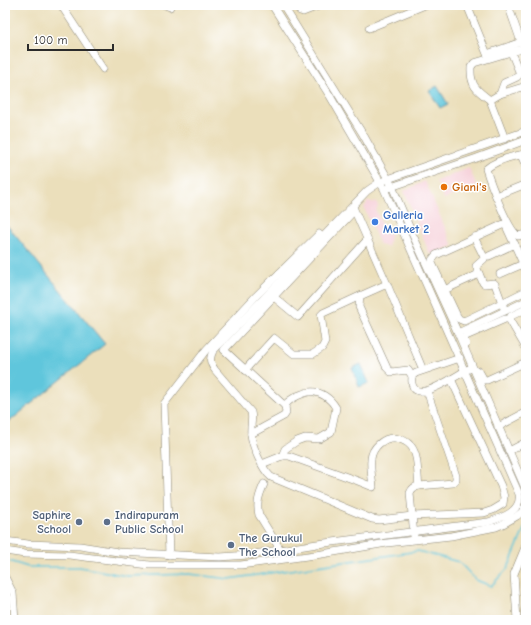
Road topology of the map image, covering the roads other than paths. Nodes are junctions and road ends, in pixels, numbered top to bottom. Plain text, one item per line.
1 (61, 5) edge
2 (296, 5) edge
3 (321, 5) edge
4 (424, 5) edge
5 (467, 5) edge
6 (508, 5) edge
7 (512, 5) edge
8 (283, 6) edge
9 (274, 8) edge
10 (369, 28) dead end
11 (526, 44) edge
12 (526, 48) edge
13 (511, 52) junction
14 (104, 68) dead end
15 (526, 86) edge
16 (500, 94) junction
17 (490, 100) junction
18 (526, 131) edge
19 (504, 139) junction
20 (526, 140) edge
21 (473, 150) junction
22 (524, 154) edge
23 (477, 158) junction
24 (526, 166) edge
25 (388, 178) junction
26 (379, 179) junction
27 (526, 184) edge
28 (392, 186) junction
29 (384, 189) junction
30 (496, 196) junction
31 (353, 208) junction
32 (526, 234) edge
33 (474, 237) junction
34 (367, 240) junction
35 (514, 244) junction
36 (526, 249) edge
37 (489, 256) dead end
38 (525, 266) edge
39 (479, 274) junction
40 (500, 274) dead end
41 (387, 284) junction
42 (442, 291) junction
43 (526, 291) edge
44 (360, 296) junction
45 (274, 297) junction
46 (504, 301) junction
47 (526, 301) edge
48 (526, 309) edge
49 (509, 311) junction
50 (498, 318) junction
51 (458, 332) junction
52 (526, 348) edge
53 (460, 358) junction
54 (526, 362) edge
55 (475, 367) junction
56 (245, 370) junction
57 (423, 370) junction
58 (465, 371) junction
59 (412, 376) junction
60 (451, 379) junction
61 (427, 391) junction
62 (285, 406) junction
63 (526, 412) edge
64 (498, 427) junction
65 (251, 434) junction
66 (526, 442) edge
67 (509, 451) junction
68 (282, 456) junction
69 (262, 464) junction
70 (264, 484) dead end
71 (419, 486) junction
72 (526, 490) edge
73 (523, 501) edge
74 (412, 516) junction
75 (413, 532) junction
76 (415, 540) junction
77 (5, 541) edge
78 (526, 545) edge
79 (281, 550) junction
80 (5, 551) edge
81 (169, 555) junction
82 (285, 559) junction
83 (5, 577) edge
84 (5, 597) edge
85 (13, 597) junction
86 (15, 620) edge
87 (517, 620) edge

1 - 14 street
2 - 3 street
4 - 10 street
5 - 6 street
7 - 11 street
8 - 9 street
8 - 25 street
9 - 26 street
12 - 13 street
13 - 16 street
13 - 17 street
15 - 16 street
16 - 17 street
17 - 19 street
18 - 19 street
19 - 21 street
20 - 23 street
21 - 23 street
21 - 25 street
22 - 24 street
22 - 30 street
23 - 28 street
25 - 26 street
25 - 28 street
26 - 29 street
26 - 31 street
26 - 81 street
27 - 30 street
28 - 29 street
28 - 42 street
29 - 53 street
30 - 32 street
31 - 34 street
31 - 45 street
31 - 65 street
33 - 35 street
33 - 39 street
33 - 42 street
34 - 41 street
34 - 45 street
35 - 37 street
35 - 38 street
36 - 38 street
38 - 40 street
39 - 42 street
39 - 46 street
41 - 44 street
41 - 57 street
42 - 46 street
42 - 51 street
43 - 46 street
44 - 56 street
44 - 59 street
45 - 56 street
46 - 49 street
47 - 49 street
48 - 49 street
49 - 50 street
50 - 51 street
50 - 52 street
50 - 55 street
51 - 55 street
53 - 57 street
53 - 58 street
54 - 55 street
55 - 58 street
55 - 64 street
56 - 62 street
57 - 59 street
58 - 60 street
58 - 73 street
59 - 61 street
60 - 61 street
60 - 74 street
61 - 71 street
62 - 65 street
62 - 68 street
63 - 64 street
64 - 67 street
65 - 69 street
66 - 67 street
67 - 72 street
68 - 69 street
68 - 71 street
69 - 74 street
70 - 79 street
71 - 74 street
73 - 75 street
73 - 76 street
74 - 75 street
75 - 76 street
75 - 79 street
76 - 82 street
77 - 81 street
78 - 87 street
79 - 81 street
79 - 82 street
80 - 82 street
83 - 85 street
84 - 85 street
85 - 86 street

